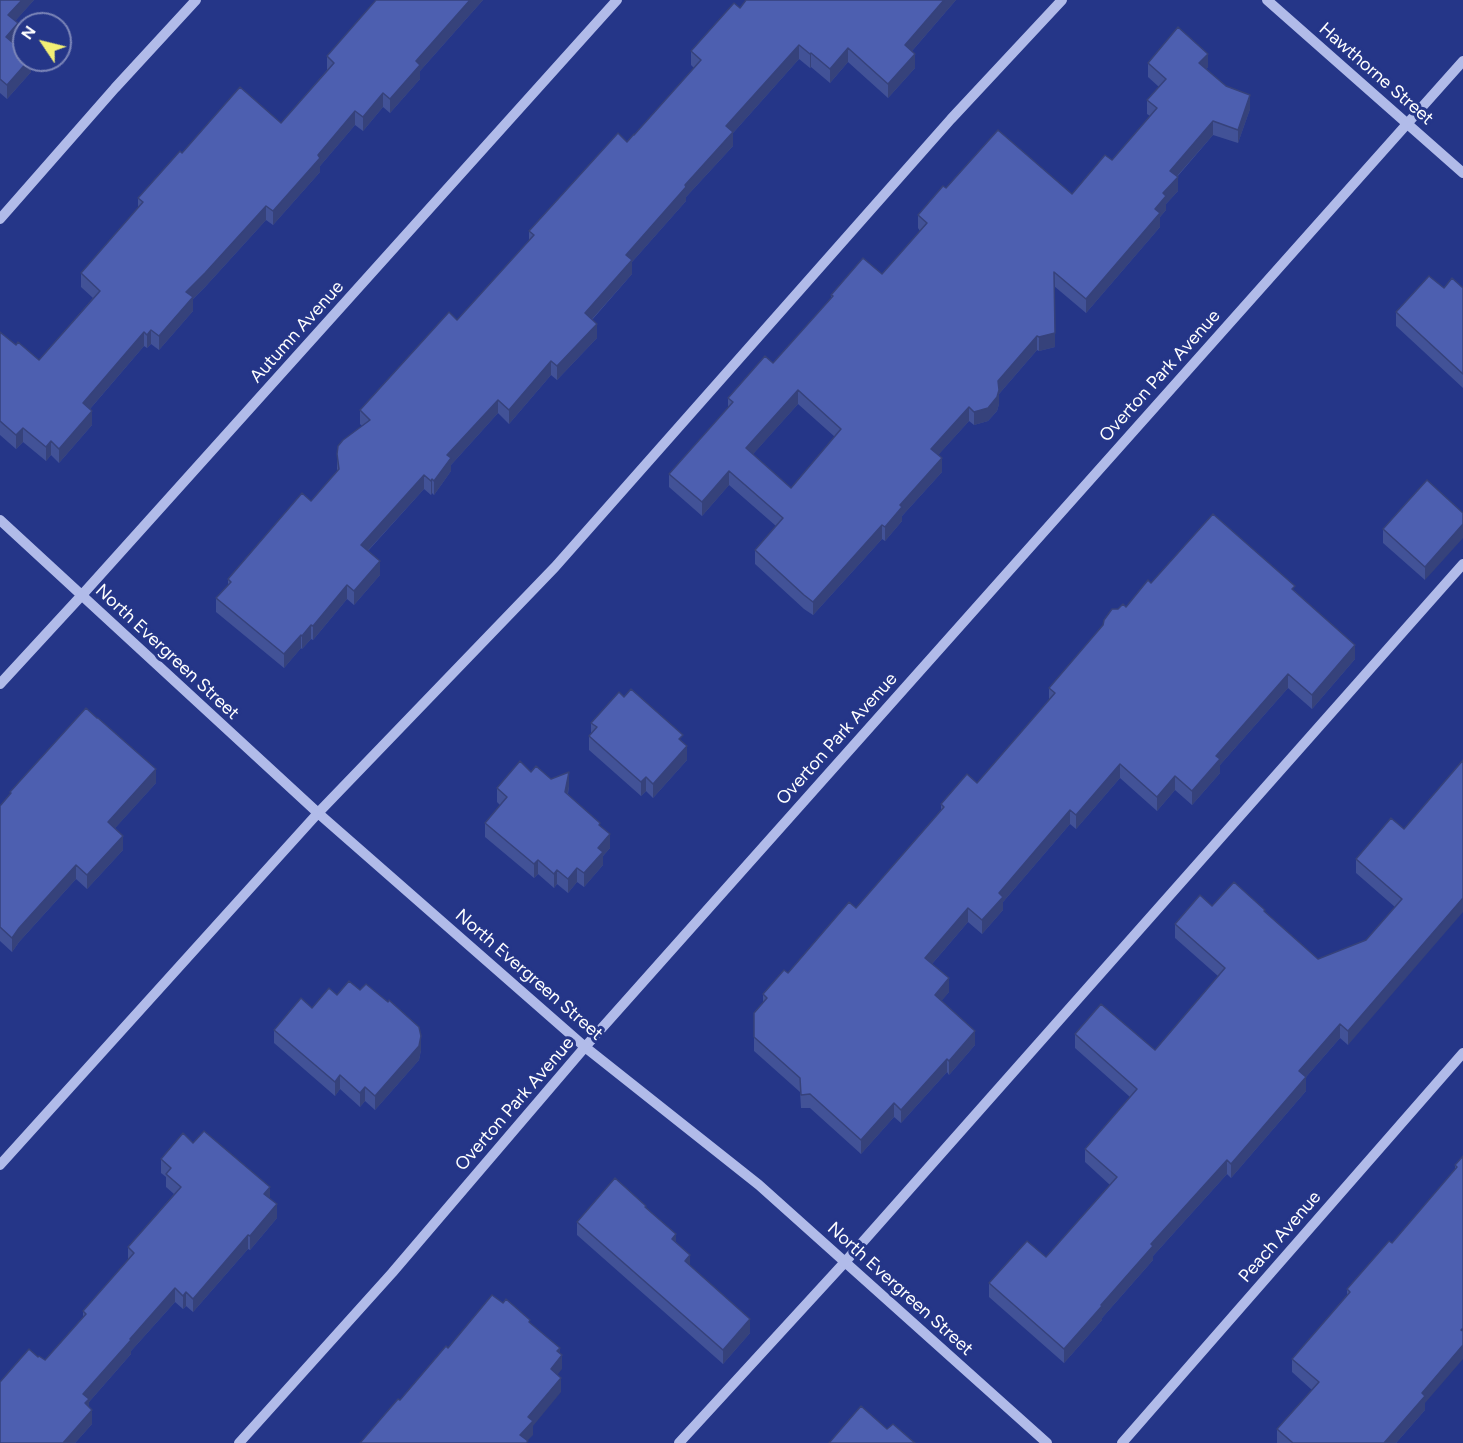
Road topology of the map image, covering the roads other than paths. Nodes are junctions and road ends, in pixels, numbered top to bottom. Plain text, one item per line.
1 (196, 0) edge
2 (617, 0) edge
3 (1062, 0) edge
4 (1267, 0) edge
5 (1463, 61) edge
6 (1408, 123) junction
7 (1463, 173) edge
8 (0, 219) edge
9 (0, 520) edge
10 (1463, 564) edge
11 (82, 595) junction
12 (0, 684) edge
13 (318, 813) junction
14 (585, 1047) junction
15 (1463, 1053) edge
16 (0, 1165) edge
17 (844, 1262) junction
18 (238, 1443) edge
19 (679, 1443) edge
20 (1047, 1443) edge
21 (1122, 1443) edge

1 - 8 street
2 - 11 street, Autumn Avenue
3 - 13 street
4 - 6 street, Hawthorne Street
5 - 6 street, Overton Park Avenue
6 - 7 street, Hawthorne Street
6 - 14 street, Overton Park Avenue
9 - 11 street, North Evergreen Street
10 - 17 street
11 - 12 street, Autumn Avenue
11 - 13 street, North Evergreen Street
13 - 14 street, North Evergreen Street
13 - 16 street
14 - 17 street, North Evergreen Street
14 - 18 street, Overton Park Avenue
15 - 21 street, Peach Avenue
17 - 19 street
17 - 20 street, North Evergreen Street

